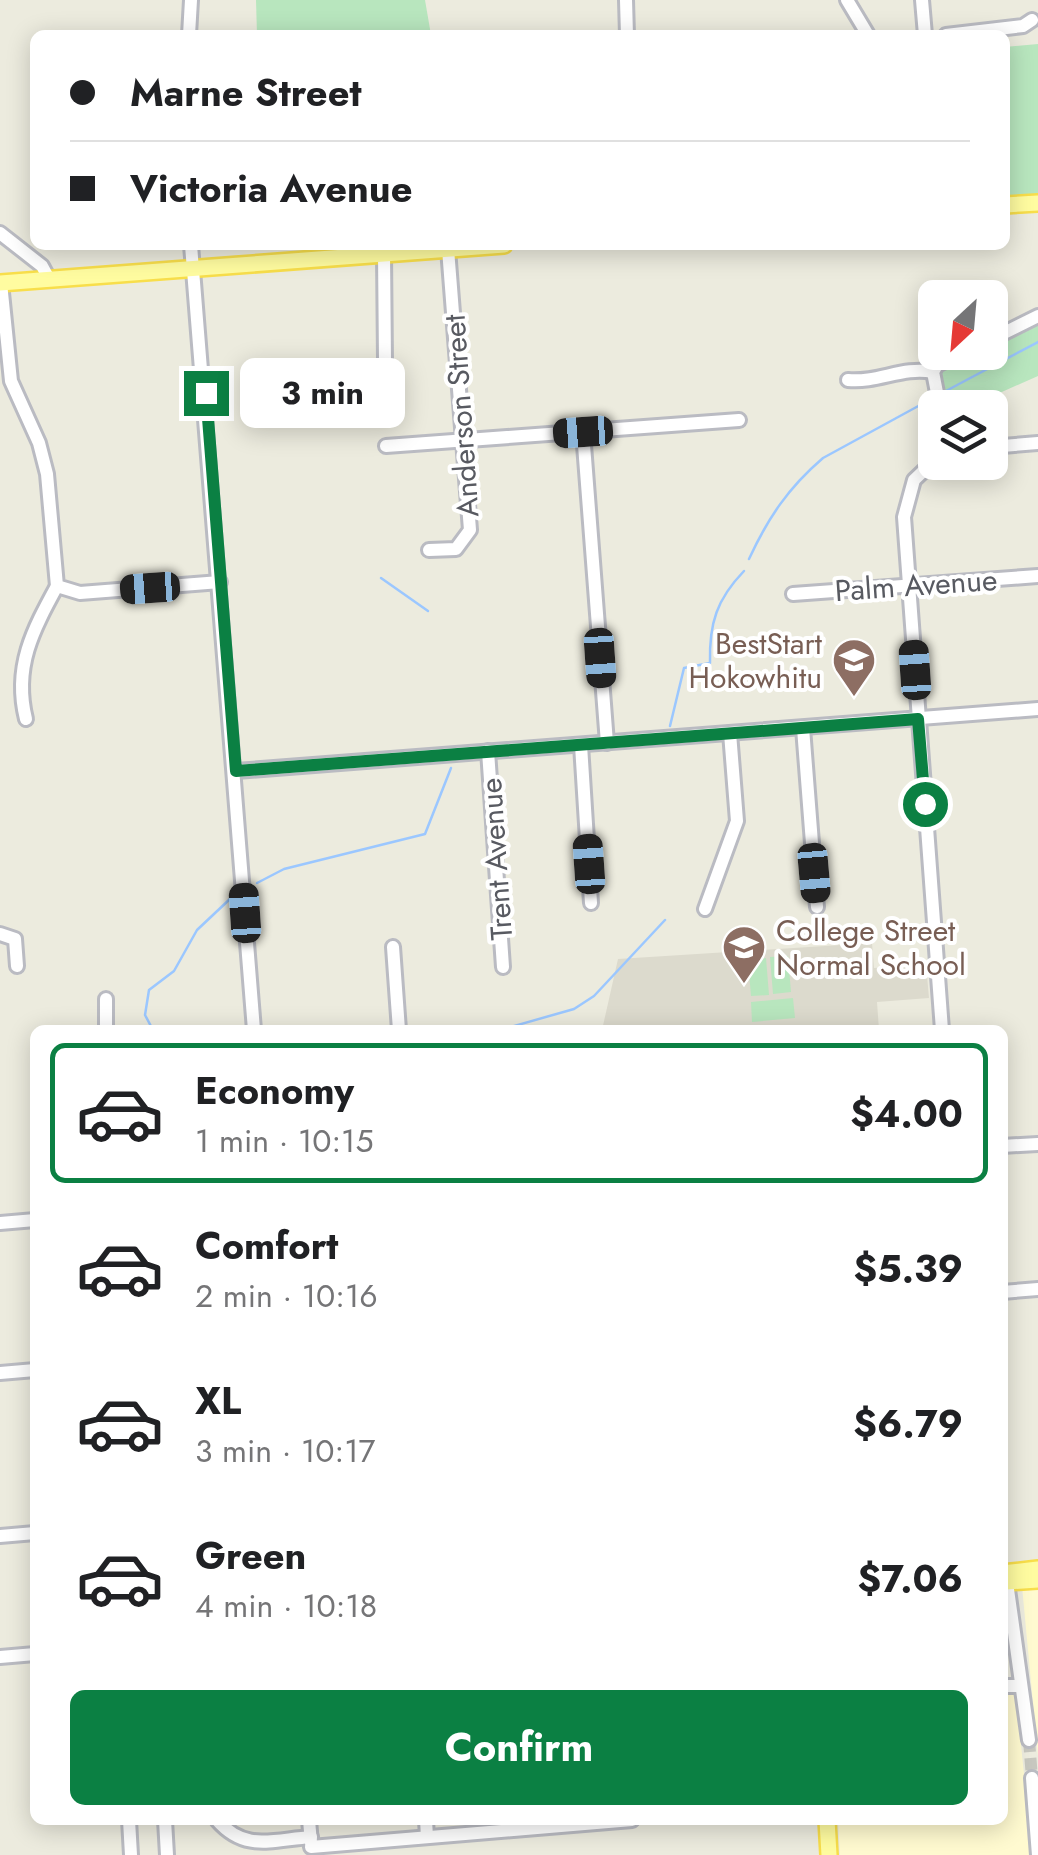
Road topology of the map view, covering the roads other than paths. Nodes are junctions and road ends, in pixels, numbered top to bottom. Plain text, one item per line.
1 (191, 0) edge
2 (626, 0) edge
3 (847, 0) edge
4 (922, 0) edge
5 (1032, 20) dead end
6 (189, 30) edge
7 (627, 30) edge
8 (865, 30) edge
9 (924, 30) edge
10 (989, 30) edge
11 (1038, 203) edge
12 (1010, 205) edge
13 (0, 233) edge
14 (192, 250) edge
15 (435, 250) edge
16 (448, 250) edge
17 (384, 254) junction
18 (195, 270) junction
19 (48, 277) junction
20 (1, 283) edge
21 (1038, 316) edge
22 (1008, 331) edge
23 (385, 361) dead end
24 (932, 372) joint
25 (848, 380) dead end
26 (936, 390) edge
27 (738, 420) dead end
28 (583, 432) junction
29 (463, 440) junction
30 (1038, 444) edge
31 (386, 446) dead end
32 (1008, 446) edge
33 (918, 476) edge
34 (429, 550) dead end
35 (1038, 576) edge
36 (220, 582) junction
37 (57, 586) junction
38 (908, 586) junction
39 (794, 594) dead end
40 (1038, 710) edge
41 (26, 719) dead end
42 (918, 719) junction
43 (802, 728) junction
44 (730, 733) junction
45 (607, 743) junction
46 (581, 745) junction
47 (488, 751) junction
48 (236, 771) junction
49 (592, 903) dead end
50 (817, 907) dead end
51 (705, 909) dead end
52 (0, 934) edge
53 (393, 947) dead end
54 (18, 966) dead end
55 (504, 967) dead end
56 (106, 1000) dead end
57 (106, 1025) edge
58 (254, 1025) edge
59 (399, 1025) edge
60 (942, 1025) edge
61 (1038, 1144) edge
62 (1008, 1146) edge
63 (30, 1220) edge
64 (0, 1223) edge
65 (1038, 1290) edge
66 (1008, 1292) edge
67 (30, 1370) edge
68 (0, 1373) edge
69 (30, 1533) edge
70 (0, 1536) edge
71 (1038, 1569) edge
72 (1008, 1575) edge
73 (1008, 1576) edge
74 (1038, 1580) edge
75 (1008, 1601) edge
76 (30, 1654) edge
77 (0, 1657) edge
78 (1008, 1686) edge
79 (1018, 1686) junction
80 (1029, 1740) dead end
81 (1032, 1778) dead end
82 (129, 1825) edge
83 (165, 1825) edge
84 (222, 1825) edge
85 (426, 1825) edge
86 (572, 1825) edge
87 (827, 1825) edge
88 (427, 1837) junction
89 (311, 1846) edge
90 (131, 1855) edge
91 (167, 1855) edge
92 (829, 1855) edge
93 (1038, 1855) edge

1 - 6 street
2 - 7 street
3 - 8 street
4 - 9 street
5 - 10 street
11 - 12 main road
13 - 19 street
14 - 18 street
15 - 17 main road
16 - 29 street, Anderson Street
17 - 18 main road
17 - 23 street
18 - 19 main road
18 - 36 street
19 - 20 main road
20 - 37 street
21 - 22 street
24 - 25 street
24 - 26 street
27 - 28 street
28 - 29 street
28 - 45 street
29 - 31 street
29 - 34 street, Anderson Street
30 - 32 street
33 - 38 street
35 - 38 street, Palm Avenue
36 - 37 street
36 - 48 street
37 - 41 street
38 - 39 street, Palm Avenue
38 - 42 street
40 - 42 street
42 - 43 street
42 - 60 street
43 - 44 street
43 - 50 street
44 - 45 street
44 - 51 street
45 - 46 street
46 - 47 street
46 - 49 street
47 - 48 street
47 - 55 street, Trent Avenue
48 - 58 street
52 - 54 street
53 - 59 street
56 - 57 street
61 - 62 street
63 - 64 street
65 - 66 street
67 - 68 street
69 - 70 street
71 - 72 main road
73 - 74 main road
75 - 79 street
76 - 77 street
78 - 79 street
79 - 80 street
81 - 93 street
82 - 90 street
83 - 91 street
84 - 89 street
85 - 88 street
86 - 88 street
87 - 92 main road
88 - 89 street

